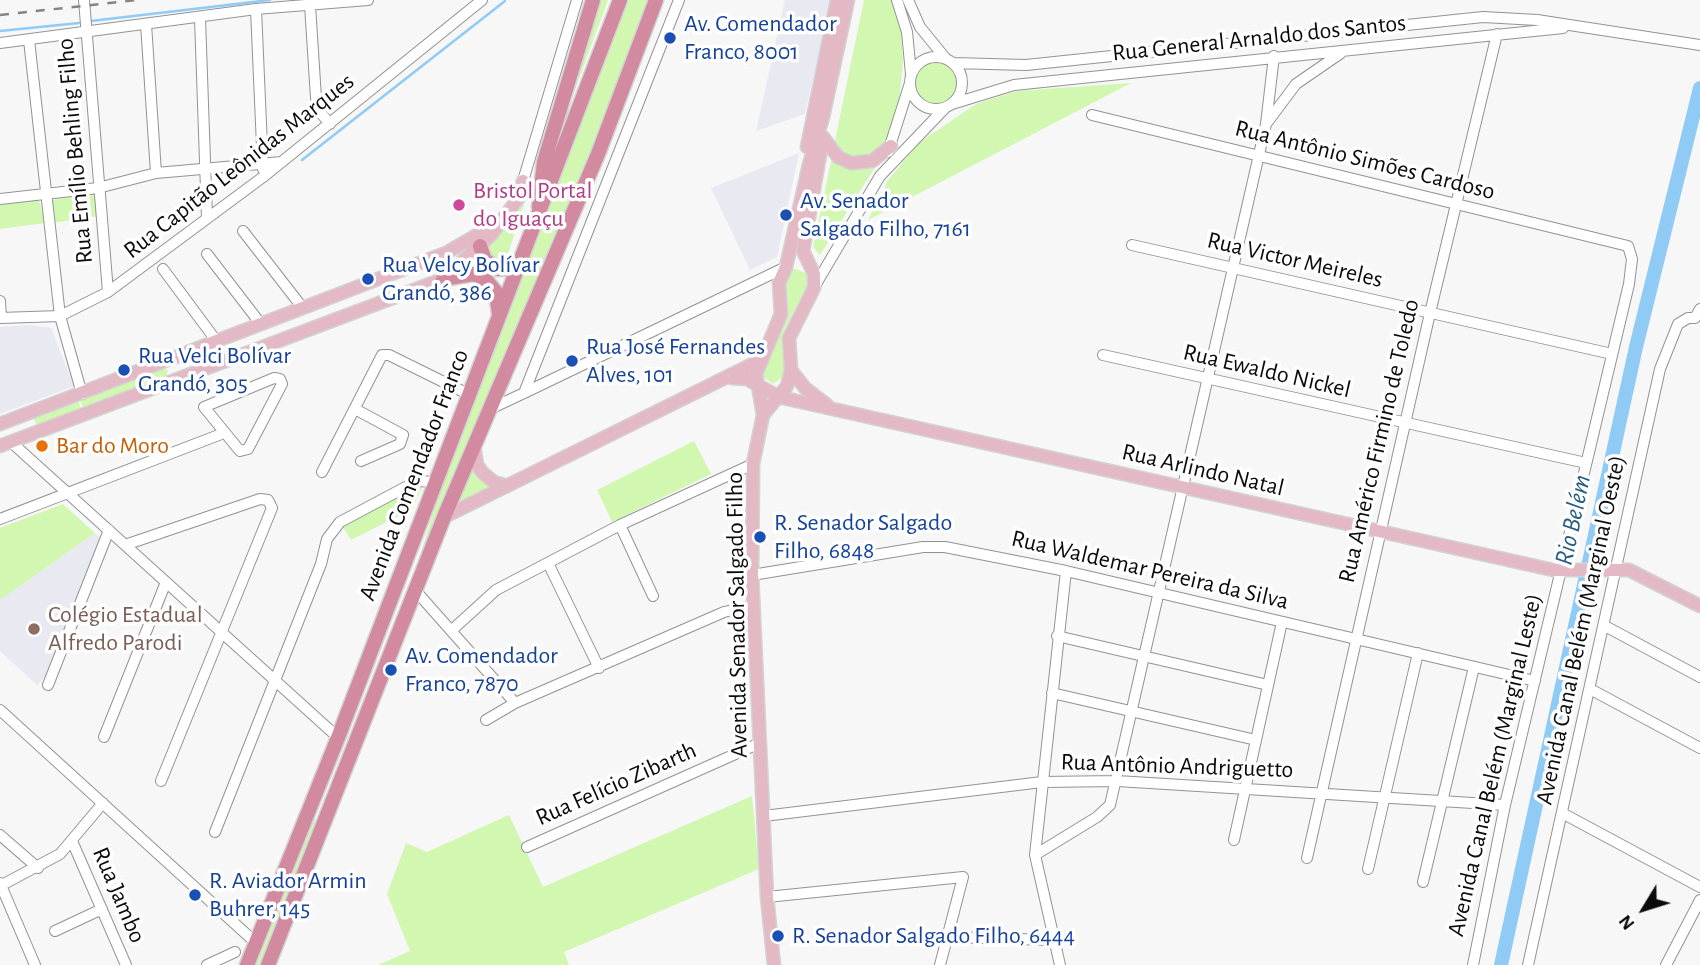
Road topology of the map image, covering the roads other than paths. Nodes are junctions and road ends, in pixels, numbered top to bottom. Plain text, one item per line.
1 (369, 0) edge
2 (482, 0) edge
3 (577, 0) edge
4 (593, 0) edge
5 (620, 0) edge
6 (656, 0) edge
7 (679, 0) edge
8 (837, 0) edge
9 (848, 0) edge
10 (897, 0) edge
11 (908, 0) edge
12 (84, 3) edge
13 (310, 5) junction
14 (256, 9) junction
15 (200, 18) junction
16 (146, 24) junction
17 (1413, 24) junction
18 (1574, 27) junction
19 (86, 32) junction
20 (1497, 34) junction
21 (29, 40) junction
22 (0, 43) edge
23 (1415, 43) junction
24 (1200, 45) junction
25 (1700, 45) edge
26 (1344, 51) junction
27 (1274, 56) junction
28 (950, 61) junction
29 (1204, 64) junction
30 (911, 79) junction
31 (948, 106) junction
32 (1092, 115) dead end
33 (823, 117) junction
34 (330, 124) junction
35 (1266, 124) junction
36 (823, 137) junction
37 (891, 146) junction
38 (1257, 156) junction
39 (282, 162) junction
40 (262, 164) junction
41 (809, 165) junction
42 (205, 168) junction
43 (156, 173) junction
44 (880, 176) junction
45 (263, 177) junction
46 (523, 181) junction
47 (98, 188) junction
48 (46, 195) junction
49 (0, 200) edge
50 (1455, 204) junction
51 (540, 216) junction
52 (207, 218) junction
53 (243, 231) dead end
54 (1132, 245) dead end
55 (480, 246) junction
56 (1628, 246) joint
57 (834, 249) junction
58 (207, 254) dead end
59 (428, 261) junction
60 (521, 264) junction
61 (786, 267) junction
62 (810, 267) junction
63 (1231, 267) junction
64 (163, 269) dead end
65 (443, 279) junction
66 (814, 288) junction
67 (108, 292) junction
68 (393, 298) junction
69 (0, 301) edge
70 (302, 307) junction
71 (1430, 313) junction
72 (60, 316) junction
73 (1698, 316) edge
74 (1, 318) edge
75 (498, 322) junction
76 (260, 323) junction
77 (215, 340) junction
78 (540, 352) junction
79 (1612, 354) junction
80 (1103, 355) dead end
81 (164, 360) junction
82 (759, 362) junction
83 (791, 370) junction
84 (197, 373) junction
85 (560, 375) junction
86 (732, 378) junction
87 (1206, 379) junction
88 (757, 383) junction
89 (169, 384) junction
90 (524, 393) junction
91 (82, 394) junction
92 (470, 395) junction
93 (779, 397) junction
94 (830, 407) junction
95 (355, 409) junction
96 (490, 409) junction
97 (763, 415) junction
98 (0, 424) edge
99 (1406, 424) junction
100 (224, 433) junction
101 (6, 444) edge
102 (474, 444) junction
103 (361, 461) dead end
104 (1586, 463) junction
105 (753, 464) junction
106 (322, 472) dead end
107 (436, 482) junction
108 (507, 486) junction
109 (1181, 486) junction
110 (67, 492) junction
111 (444, 517) junction
112 (0, 519) edge
113 (620, 525) junction
114 (108, 530) junction
115 (1381, 533) junction
116 (125, 545) junction
117 (548, 563) junction
118 (1614, 569) junction
119 (1066, 571) junction
120 (1563, 571) junction
121 (752, 575) junction
122 (166, 582) junction
123 (415, 590) junction
124 (1158, 593) junction
125 (653, 596) dead end
126 (754, 605) junction
127 (1700, 606) edge
128 (1282, 622) junction
129 (1605, 626) junction
130 (452, 630) junction
131 (220, 631) junction
132 (1057, 636) junction
133 (1355, 639) junction
134 (1418, 653) junction
135 (1144, 656) junction
136 (1474, 667) junction
137 (598, 668) junction
138 (1700, 677) edge
139 (1535, 681) junction
140 (276, 682) junction
141 (48, 685) dead end
142 (1268, 685) junction
143 (1590, 689) junction
144 (1052, 693) junction
145 (515, 703) junction
146 (0, 710) edge
147 (1132, 710) junction
148 (486, 720) dead end
149 (339, 735) junction
150 (104, 737) dead end
151 (1256, 740) junction
152 (760, 743) junction
153 (1700, 748) edge
154 (340, 779) junction
155 (161, 781) dead end
156 (1117, 781) junction
157 (1042, 782) junction
158 (1246, 789) junction
159 (1321, 793) junction
160 (1386, 797) junction
161 (1443, 801) junction
162 (103, 803) junction
163 (1505, 804) junction
164 (1562, 813) junction
165 (764, 816) junction
166 (215, 832) dead end
167 (0, 835) edge
168 (1234, 840) dead end
169 (72, 841) junction
170 (527, 847) dead end
171 (1035, 855) junction
172 (1307, 858) dead end
173 (38, 867) junction
174 (1368, 869) dead end
175 (1423, 882) dead end
176 (1, 885) edge
177 (1700, 887) edge
178 (767, 897) junction
179 (1700, 900) edge
180 (102, 909) junction
181 (55, 931) dead end
182 (947, 937) junction
183 (1053, 940) junction
184 (256, 942) junction
185 (235, 952) dead end
186 (772, 962) edge
187 (35, 965) edge
188 (126, 965) edge
189 (207, 965) edge
190 (247, 965) edge
191 (268, 965) edge
192 (940, 965) edge
193 (1059, 965) edge
194 (1472, 965) edge
195 (1528, 965) edge
196 (1665, 965) edge

1 - 13 street
2 - 34 street, Rua Capitão Leônidas Marques
3 - 46 street
4 - 51 highway
5 - 51 highway, Avenida Comendador Franco
6 - 96 highway, Avenida Comendador Franco
7 - 78 street
8 - 41 main road
9 - 33 main road, Avenida Senador Salgado Filho
10 - 30 street
11 - 28 street
12 - 19 street, Rua Emílio Behling Filho
13 - 14 street
13 - 34 street
14 - 15 street
14 - 40 street
15 - 16 street
15 - 42 street
16 - 19 street
16 - 43 street
17 - 18 street, Rua General Arnaldo dos Santos
17 - 23 street
17 - 24 street, Rua General Arnaldo dos Santos
18 - 20 street, Rua General Arnaldo dos Santos
18 - 25 street, Rua General Arnaldo dos Santos
19 - 21 street
19 - 47 street, Rua Emílio Behling Filho
20 - 23 street, Rua General Arnaldo dos Santos
20 - 50 street, Rua Américo Firmino de Toledo
21 - 22 street
21 - 48 street
23 - 26 street, Rua General Arnaldo dos Santos
24 - 28 street, Rua General Arnaldo dos Santos
24 - 29 street
26 - 27 street, Rua General Arnaldo dos Santos
26 - 35 street
27 - 29 street, Rua General Arnaldo dos Santos
27 - 35 street
28 - 30 street
28 - 31 street
29 - 31 street, Rua General Arnaldo dos Santos
30 - 31 street
30 - 37 street
31 - 44 street
32 - 38 street, Rua Antônio Simões Cardoso
33 - 36 main road, Avenida Senador Salgado Filho
33 - 41 main road, Avenida Senador Salgado Filho
34 - 39 street, Rua Capitão Leônidas Marques
35 - 38 street
36 - 37 main road
36 - 62 main road, Avenida Senador Salgado Filho
37 - 44 street
38 - 50 street, Rua Antônio Simões Cardoso
38 - 63 street
39 - 40 street
39 - 45 street, Rua Capitão Leônidas Marques
40 - 42 street
40 - 45 street
41 - 61 main road, Avenida Senador Salgado Filho
42 - 43 street
42 - 52 street
43 - 47 street
44 - 57 street
45 - 52 street, Rua Capitão Leônidas Marques
46 - 55 main road
46 - 59 main road
47 - 48 street
47 - 67 street, Rua Emílio Behling Filho
48 - 49 street
48 - 72 street
50 - 56 street, Rua Antônio Simões Cardoso
50 - 71 street, Rua Américo Firmino de Toledo
51 - 60 highway, Avenida Comendador Franco
52 - 67 street, Rua Capitão Leônidas Marques
53 - 70 street
54 - 63 street, Rua Victor Meireles
55 - 60 highway
55 - 65 main road
56 - 79 street, Avenida Canal Belém (Marginal Leste)
57 - 62 street
57 - 66 street
58 - 76 street
59 - 68 main road
59 - 70 main road
60 - 75 highway, Avenida Comendador Franco
61 - 62 main road
61 - 82 main road, Avenida Senador Salgado Filho
61 - 85 street, Avenida Comendador Franco
62 - 66 main road, Avenida Senador Salgado Filho
63 - 71 street, Rua Victor Meireles
63 - 87 street
64 - 77 street
65 - 68 main road
65 - 75 highway
66 - 83 main road
67 - 72 street, Rua Capitão Leônidas Marques
68 - 84 main road
69 - 74 street
70 - 76 main road
71 - 79 street, Rua Victor Meireles
71 - 99 street, Rua Américo Firmino de Toledo
72 - 74 street, Rua Capitão Leônidas Marques
72 - 91 street
73 - 118 street, Avenida Canal Belém (Marginal Oeste)
75 - 92 highway, Avenida Comendador Franco
76 - 77 main road
77 - 81 main road
77 - 84 main road
78 - 85 street
78 - 90 street
79 - 104 street, Avenida Canal Belém (Marginal Leste)
80 - 87 street, Rua Ewaldo Nickel
81 - 89 main road
81 - 91 main road
82 - 86 main road
82 - 88 main road, Avenida Senador Salgado Filho
83 - 93 main road
83 - 94 main road, Rua Arlindo Natal
84 - 89 main road
85 - 90 street, Avenida Comendador Franco
86 - 88 main road
86 - 108 main road
87 - 99 street, Rua Ewaldo Nickel
87 - 109 street
88 - 93 main road
88 - 97 main road, Avenida Senador Salgado Filho
89 - 101 main road
90 - 96 street, Avenida Comendador Franco
91 - 98 main road
92 - 95 street
92 - 107 highway, Avenida Comendador Franco
93 - 94 main road, Rua Arlindo Natal
93 - 97 main road
94 - 109 main road, Rua Arlindo Natal
95 - 103 street
95 - 106 street
96 - 102 highway, Avenida Comendador Franco
97 - 105 main road, Avenida Senador Salgado Filho
99 - 104 street, Rua Ewaldo Nickel
99 - 115 street, Rua Américo Firmino de Toledo
100 - 100 street
100 - 110 street
101 - 110 street
102 - 108 main road
102 - 111 highway, Avenida Comendador Franco
104 - 120 street, Avenida Canal Belém (Marginal Leste)
105 - 113 street
105 - 121 main road, Avenida Senador Salgado Filho
107 - 140 street
107 - 149 highway, Avenida Comendador Franco
108 - 111 main road
109 - 115 main road, Rua Arlindo Natal
109 - 124 street
110 - 112 street
110 - 114 street
111 - 123 highway, Avenida Comendador Franco
113 - 117 street
113 - 125 street
114 - 116 street
114 - 141 street
115 - 120 main road, Rua Arlindo Natal
115 - 133 street, Rua Américo Firmino de Toledo
116 - 122 street
116 - 131 street
117 - 130 street
117 - 137 street
118 - 120 main road, Rua Arlindo Natal
118 - 127 main road, Rua Arlindo Natal
118 - 129 street, Avenida Canal Belém (Marginal Oeste)
119 - 121 street, Rua Waldemar Pereira da Silva
119 - 124 street, Rua Waldemar Pereira da Silva
119 - 132 street
120 - 139 street, Avenida Canal Belém (Marginal Leste)
121 - 126 main road, Avenida Senador Salgado Filho
122 - 131 street
122 - 150 street
123 - 130 street
123 - 154 highway, Avenida Comendador Franco
124 - 128 street, Rua Waldemar Pereira da Silva
124 - 135 street
126 - 137 street
126 - 152 main road, Avenida Senador Salgado Filho
128 - 133 street, Rua Waldemar Pereira da Silva
128 - 142 street
129 - 138 street
129 - 143 street, Avenida Canal Belém (Marginal Oeste)
130 - 145 street
131 - 140 street
131 - 155 street
132 - 135 street
132 - 144 street
133 - 134 street, Rua Waldemar Pereira da Silva
133 - 159 street, Rua Américo Firmino de Toledo
134 - 136 street, Rua Waldemar Pereira da Silva
134 - 160 street
135 - 142 street
135 - 147 street
136 - 139 street, Rua Waldemar Pereira da Silva
136 - 161 street
137 - 145 street
139 - 163 street, Avenida Canal Belém (Marginal Leste)
140 - 149 street
140 - 166 street
142 - 151 street
143 - 153 street
143 - 164 street, Avenida Canal Belém (Marginal Oeste)
144 - 147 street
144 - 157 street
145 - 148 street
146 - 162 street
147 - 151 street
147 - 156 street
149 - 154 highway
149 - 184 highway, Avenida Comendador Franco
151 - 158 street
152 - 165 main road, Avenida Senador Salgado Filho
152 - 170 street, Rua Felício Zibarth
154 - 191 highway, Avenida Comendador Franco
156 - 157 street, Rua Antônio Andriguetto
156 - 158 street, Rua Antônio Andriguetto
156 - 171 street
157 - 165 street, Rua Antônio Andriguetto
157 - 171 street
158 - 159 street, Rua Antônio Andriguetto
158 - 168 street
159 - 160 street, Rua Antônio Andriguetto
159 - 172 street, Rua Américo Firmino de Toledo
160 - 161 street, Rua Antônio Andriguetto
160 - 174 street
161 - 163 street, Rua Antônio Andriguetto
161 - 175 street
162 - 169 street
162 - 184 street
163 - 194 street, Avenida Canal Belém (Marginal Leste)
164 - 177 street
164 - 195 street, Avenida Canal Belém (Marginal Oeste)
165 - 178 main road, Avenida Senador Salgado Filho
167 - 173 street
169 - 173 street
169 - 180 street, Rua Jambo
171 - 183 street
173 - 176 street
176 - 187 street
178 - 182 street
178 - 186 main road, Avenida Senador Salgado Filho
179 - 196 street
180 - 181 street
180 - 188 street, Rua Jambo
182 - 183 street
182 - 192 street
183 - 193 street
184 - 190 highway, Avenida Comendador Franco
185 - 189 street

